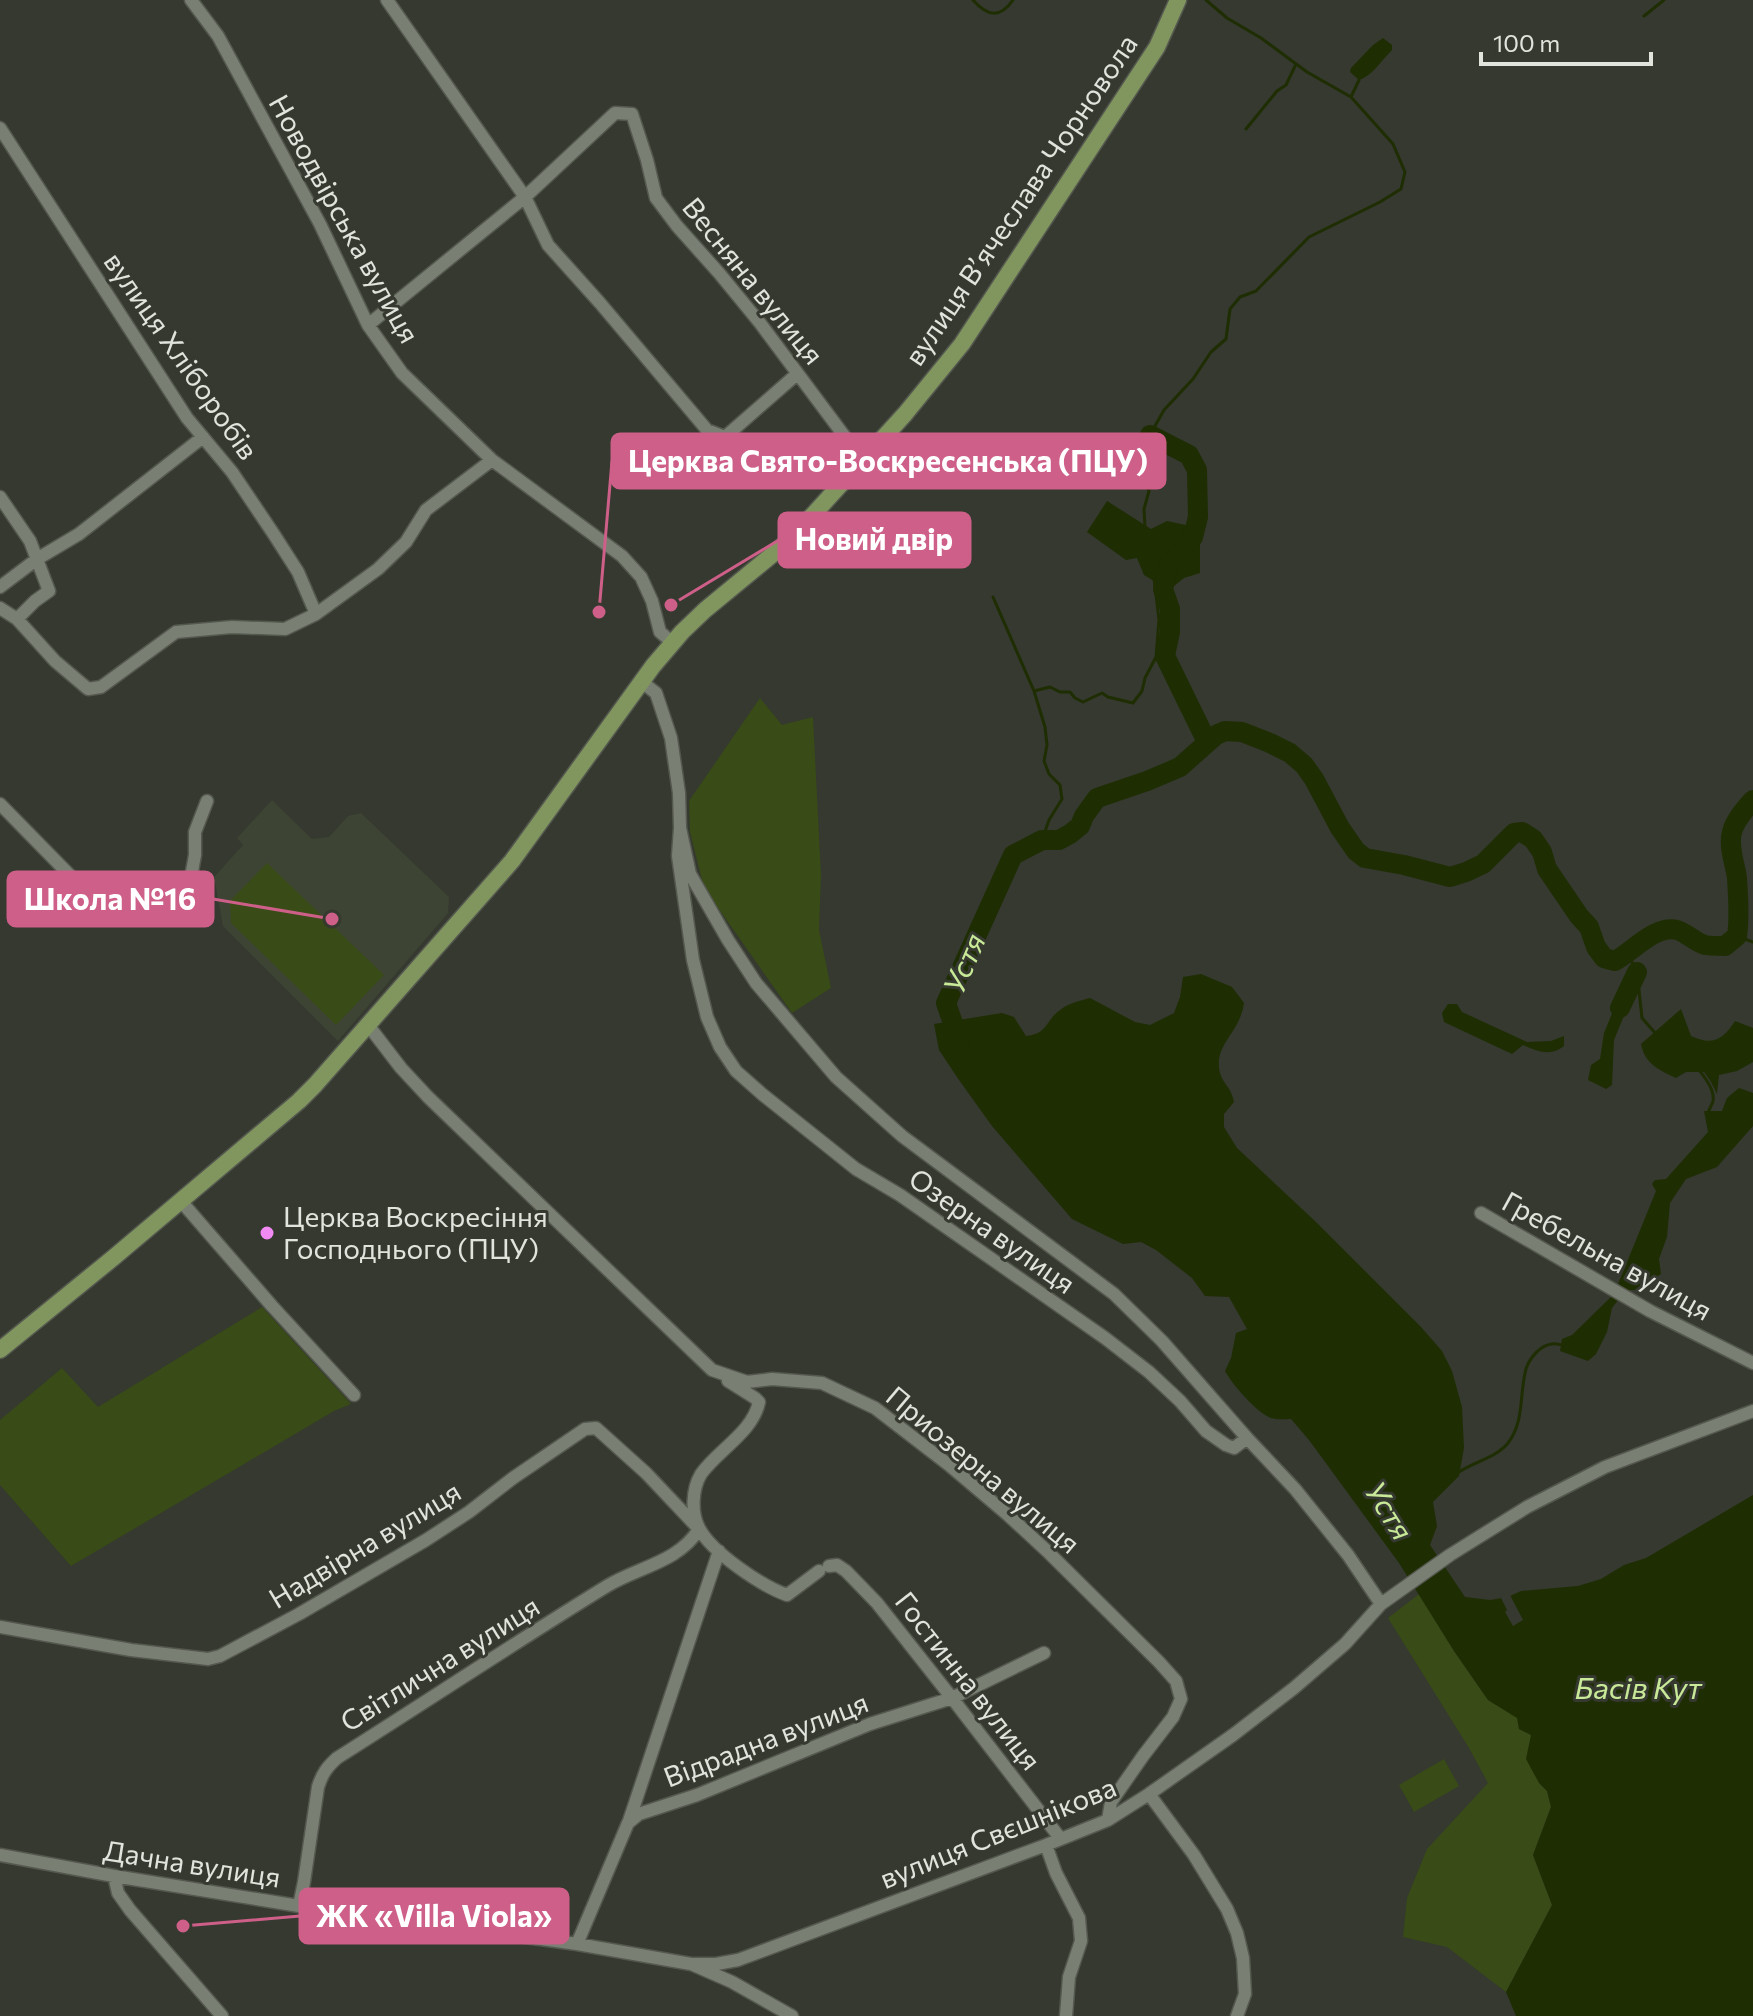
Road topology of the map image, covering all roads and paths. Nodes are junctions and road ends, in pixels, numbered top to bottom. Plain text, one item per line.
1 (191, 0) edge
2 (387, 0) edge
3 (1178, 0) edge
4 (0, 128) edge
5 (525, 197) junction
6 (368, 325) junction
7 (797, 374) junction
8 (203, 437) junction
9 (492, 460) junction
10 (863, 461) junction
11 (0, 497) edge
12 (37, 559) junction
13 (0, 587) edge
14 (0, 608) edge
15 (316, 614) junction
16 (17, 619) junction
17 (673, 643) junction
18 (642, 682) junction
19 (207, 801) dead end
20 (0, 804) edge
21 (680, 828) junction
22 (368, 1025) junction
23 (180, 1200) junction
24 (1481, 1213) dead end
25 (0, 1350) edge
26 (1753, 1363) edge
27 (712, 1370) junction
28 (354, 1395) dead end
29 (1753, 1411) edge
30 (1247, 1438) junction
31 (699, 1529) junction
32 (719, 1551) junction
33 (1381, 1604) junction
34 (0, 1627) edge
35 (1044, 1653) dead end
36 (952, 1698) junction
37 (1149, 1794) junction
38 (1108, 1820) junction
39 (628, 1823) junction
40 (1060, 1838) junction
41 (1046, 1845) junction
42 (0, 1855) edge
43 (114, 1876) junction
44 (299, 1906) junction
45 (577, 1944) junction
46 (691, 1964) junction
47 (209, 2002) junction
48 (204, 2016) edge
49 (222, 2016) edge
50 (792, 2016) edge
51 (1066, 2016) edge
52 (1237, 2016) edge

1 - 6 street, Новодвірська вулиця
2 - 5 street
3 - 10 main road, вулиця Вʼячеслава Чорновола
4 - 8 street, вулиця Хліборобів
5 - 6 street
5 - 7 street
5 - 7 street, Весняна вулиця
6 - 9 street, Новодвірська вулиця
7 - 10 street, Весняна вулиця
8 - 12 street
8 - 15 street, вулиця Хліборобів
9 - 15 street
9 - 17 street, Новодвірська вулиця
10 - 17 main road, вулиця Вʼячеслава Чорновола
11 - 12 street
12 - 13 street
12 - 16 street
14 - 16 street
15 - 16 street
17 - 18 main road, вулиця Вʼячеслава Чорновола
18 - 21 street
18 - 22 main road, вулиця Вʼячеслава Чорновола
19 - 20 street
21 - 30 street
21 - 30 street, Озерна вулиця
22 - 23 main road, вулиця Вʼячеслава Чорновола
22 - 27 street, Приозерна вулиця
23 - 25 main road, вулиця Вʼячеслава Чорновола
23 - 28 street
24 - 26 street, Гребельна вулиця
27 - 31 street
27 - 38 street, Приозерна вулиця
29 - 33 street, вулиця Свєшнікова
30 - 33 street
31 - 32 street, Гостинна вулиця
31 - 34 street, Надвірна вулиця
31 - 44 street, Світлична вулиця
32 - 36 street, Гостинна вулиця
32 - 39 street
33 - 37 street, вулиця Свєшнікова
35 - 36 street, Відрадна вулиця
36 - 39 street, Відрадна вулиця
36 - 40 street, Гостинна вулиця
37 - 38 street, вулиця Свєшнікова
37 - 52 street
38 - 40 street, вулиця Свєшнікова
39 - 45 street
40 - 41 street, вулиця Свєшнікова
41 - 46 street, вулиця Свєшнікова
41 - 51 street
42 - 43 street, Дачна вулиця
43 - 44 street, Дачна вулиця
43 - 47 street
44 - 45 street, Дачна вулиця
45 - 46 street, Дачна вулиця
46 - 50 street, Дачна вулиця
47 - 48 street
47 - 49 street

